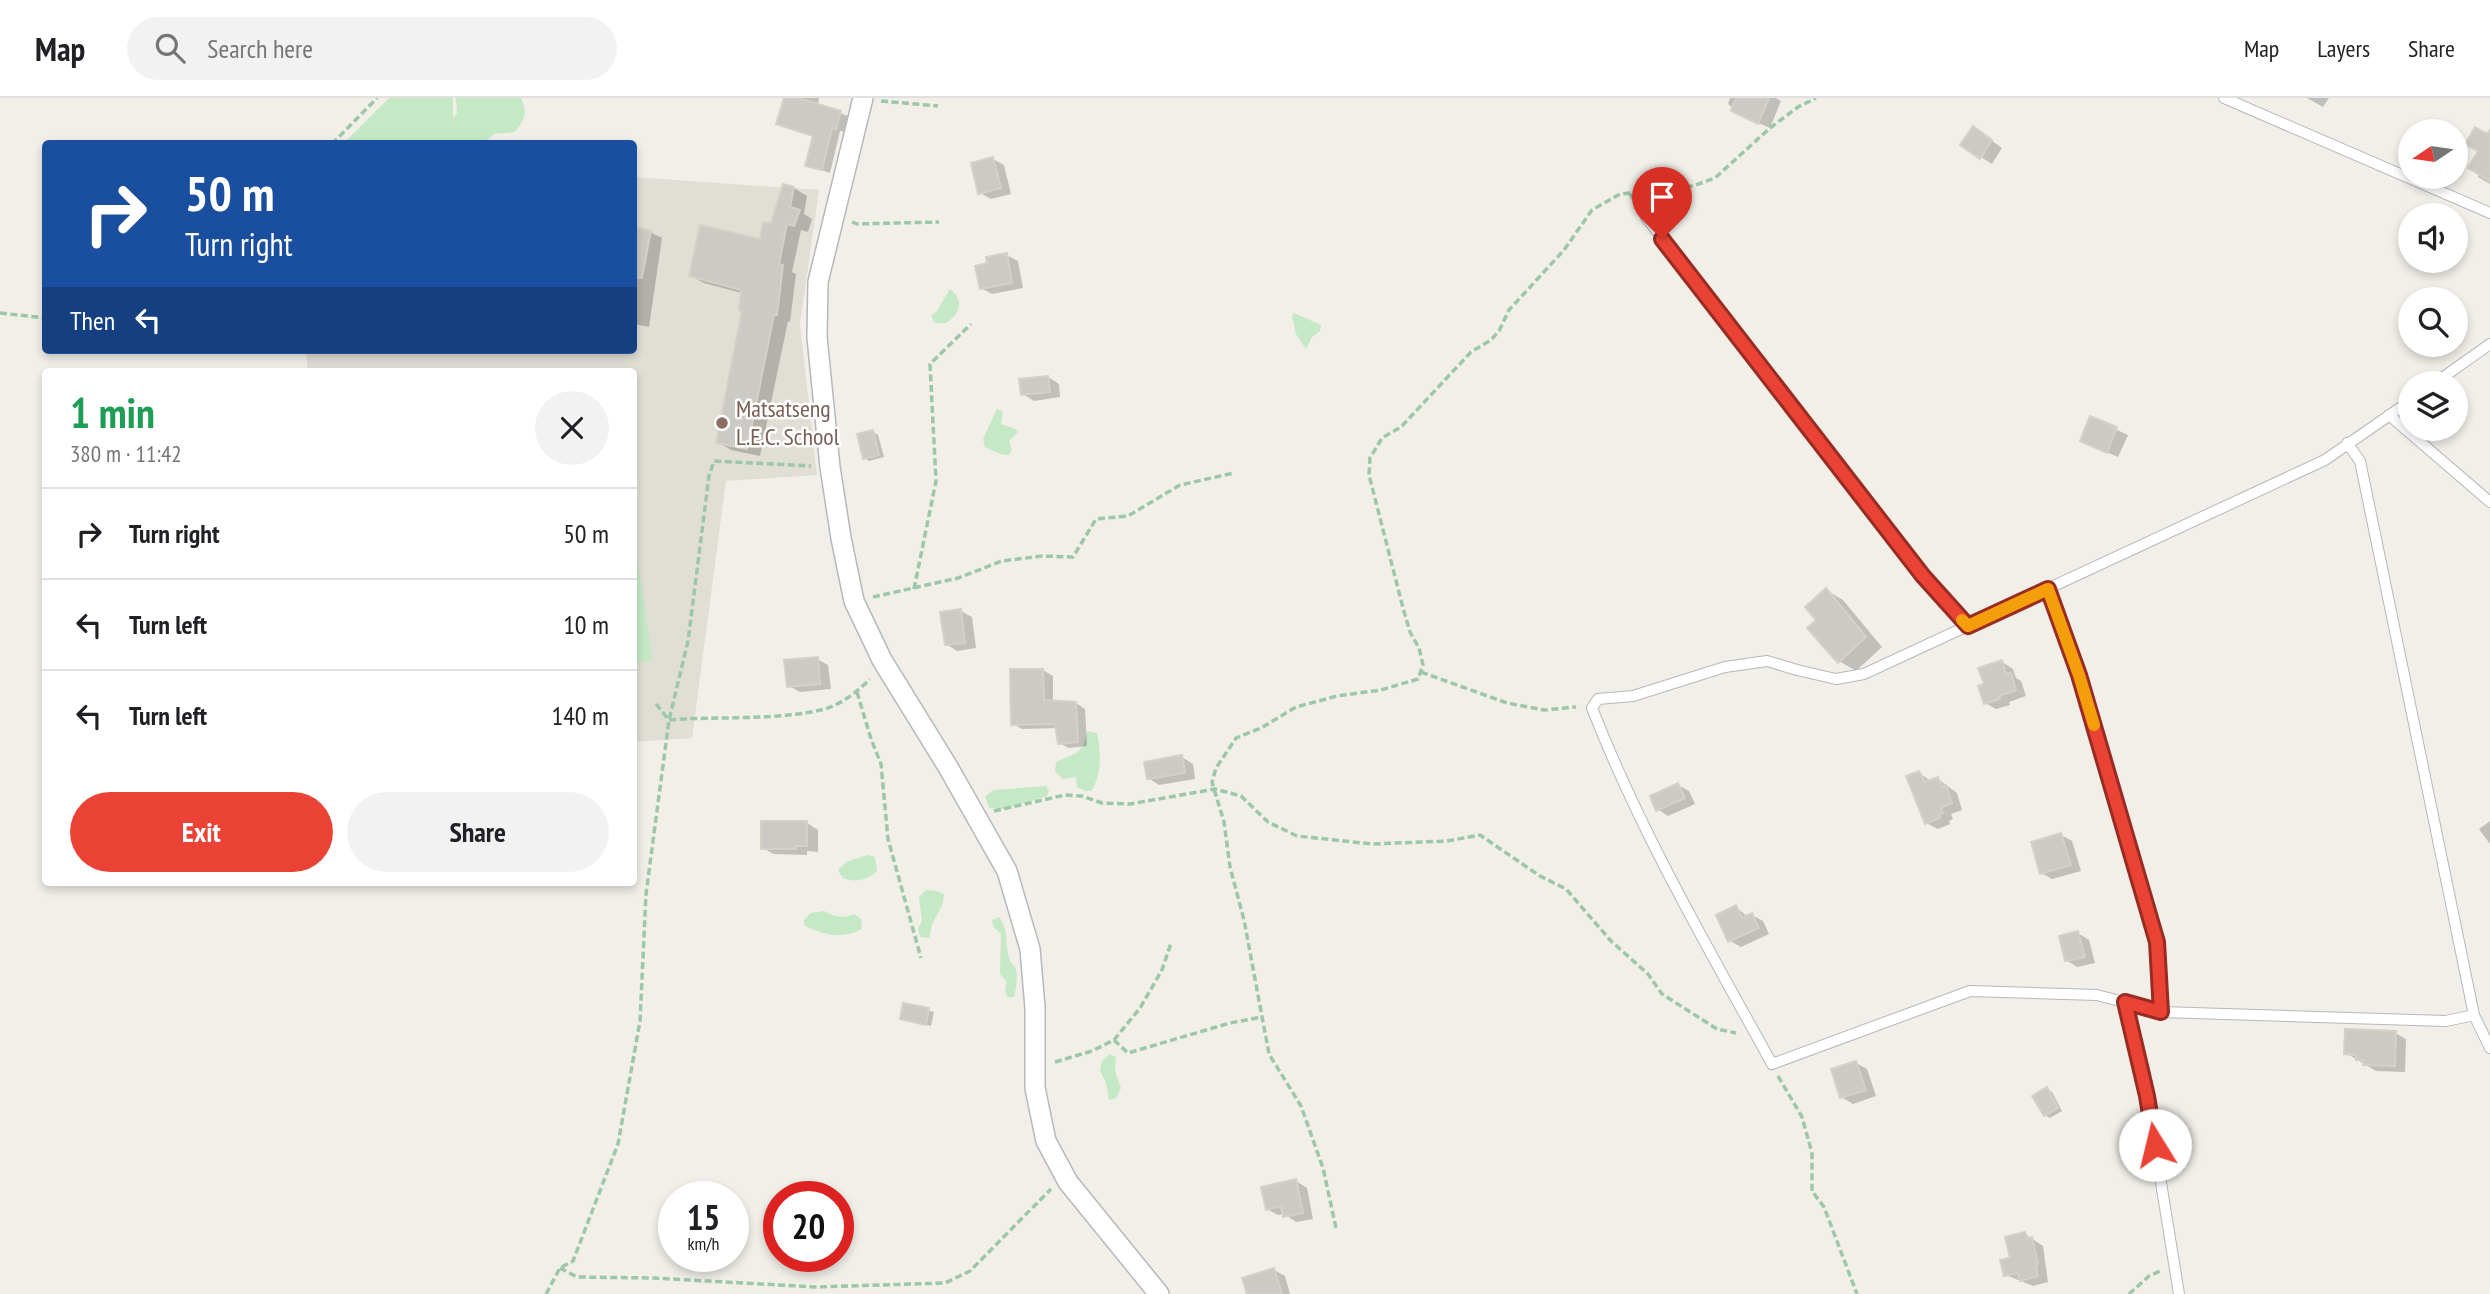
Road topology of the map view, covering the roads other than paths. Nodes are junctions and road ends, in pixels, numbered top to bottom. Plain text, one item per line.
1 (2224, 98) edge
2 (869, 99) edge
3 (2490, 213) edge
4 (1646, 217) dead end
5 (2490, 344) edge
6 (2452, 371) edge
7 (2398, 409) edge
8 (2389, 415) junction
9 (2347, 443) junction
10 (2490, 502) edge
11 (2048, 589) junction
12 (1968, 626) junction
13 (2125, 1002) junction
14 (2161, 1012) junction
15 (2474, 1015) junction
16 (2490, 1048) edge
17 (1159, 1294) edge
18 (2179, 1294) edge

1 - 3 lane
2 - 17 street
4 - 12 lane
5 - 6 lane
7 - 8 lane
8 - 9 lane
8 - 10 lane
9 - 11 lane
9 - 15 lane
11 - 12 lane
11 - 14 lane
12 - 13 lane
13 - 14 lane
13 - 18 lane
14 - 15 lane
15 - 16 lane

